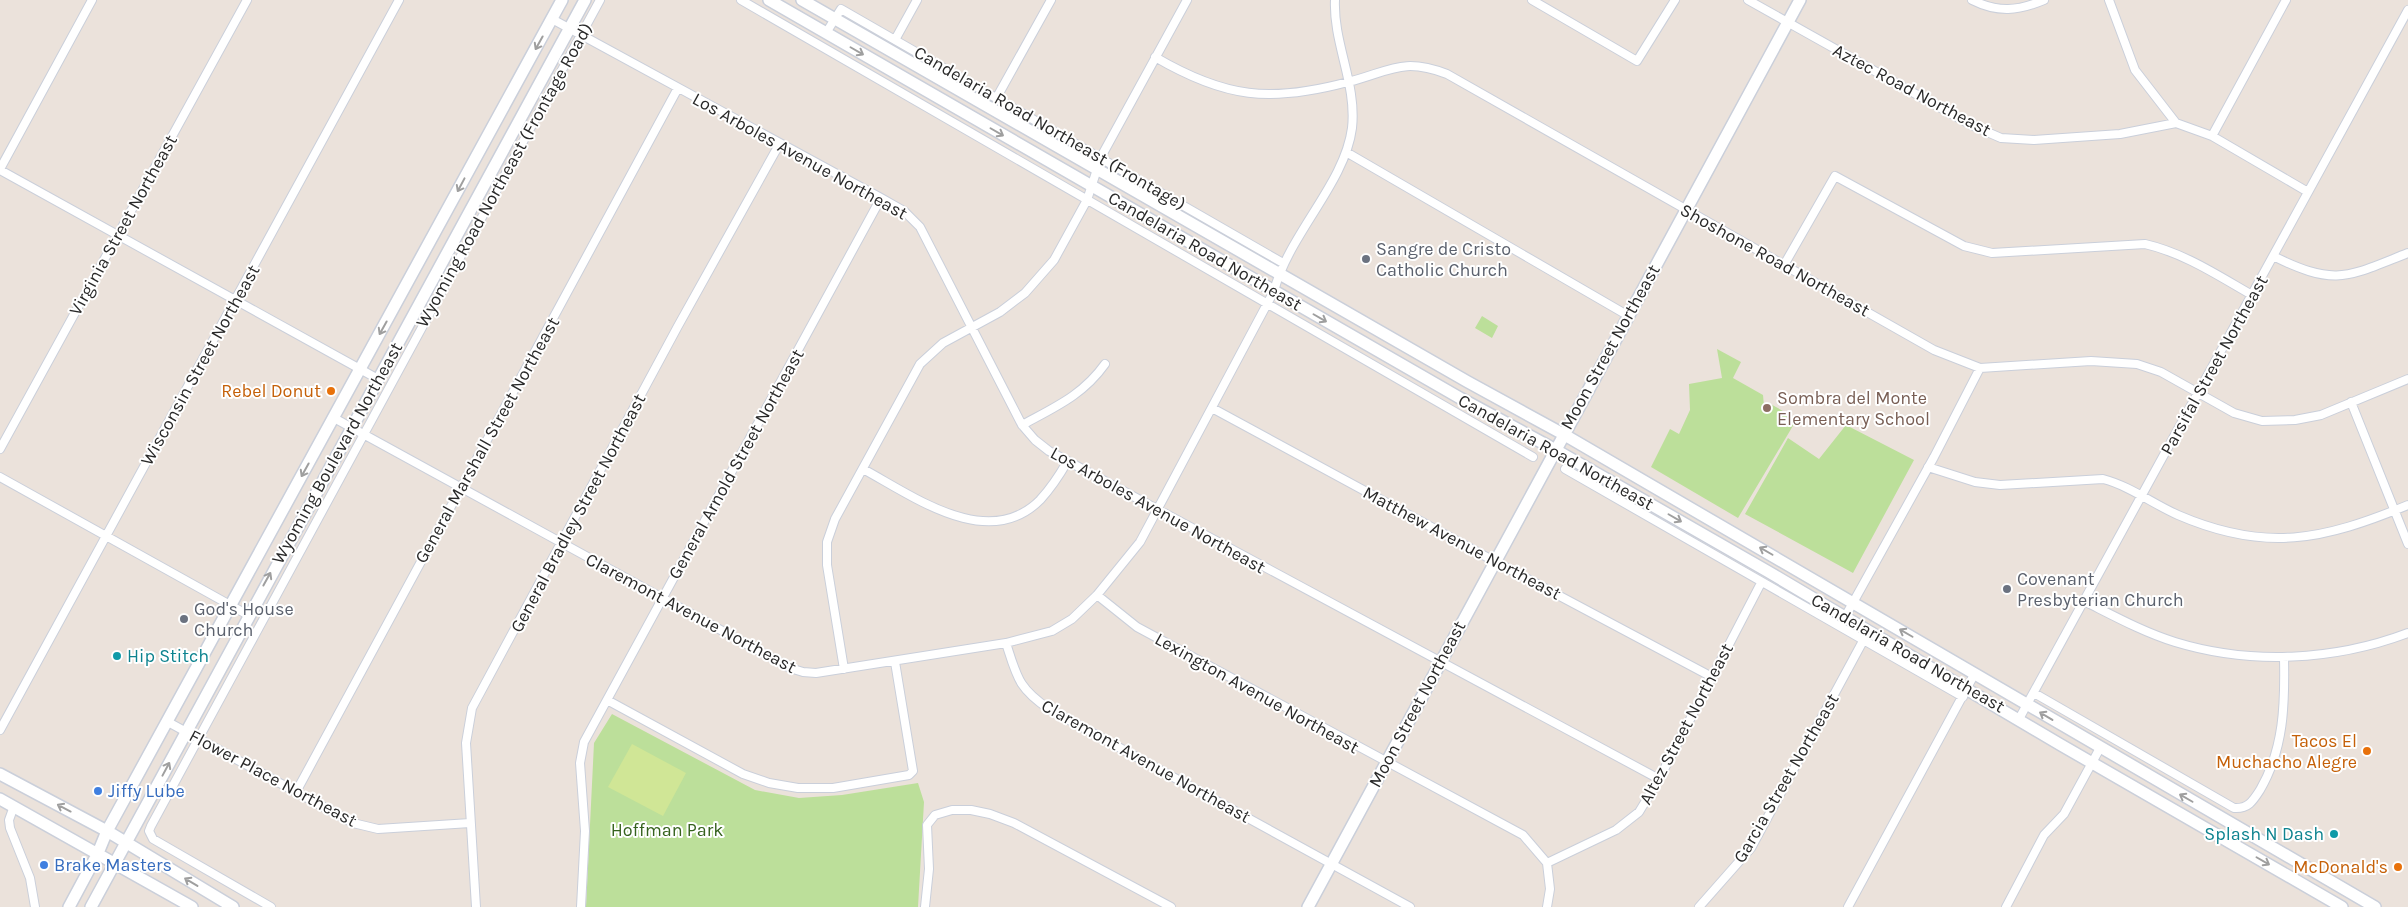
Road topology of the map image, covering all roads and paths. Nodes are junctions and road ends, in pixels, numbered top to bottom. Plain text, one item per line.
1 (92, 0) edge
2 (247, 0) edge
3 (399, 0) edge
4 (562, 0) edge
5 (585, 0) edge
6 (600, 0) edge
7 (741, 0) edge
8 (769, 0) edge
9 (802, 0) edge
10 (917, 0) edge
11 (1051, 0) edge
12 (1187, 0) edge
13 (1335, 0) edge
14 (1532, 0) edge
15 (1675, 0) edge
16 (1748, 0) edge
17 (1800, 0) edge
18 (1972, 0) edge
19 (2044, 0) edge
20 (2109, 0) edge
21 (2286, 0) edge
22 (2408, 10) edge
23 (834, 18) junction
24 (552, 20) junction
25 (1787, 22) junction
26 (569, 29) junction
27 (826, 33) junction
28 (580, 35) junction
29 (896, 38) junction
30 (1155, 57) junction
31 (1349, 82) junction
32 (678, 88) junction
33 (997, 96) junction
34 (2176, 123) junction
35 (2212, 136) junction
36 (780, 143) junction
37 (1346, 152) junction
38 (1101, 157) junction
39 (1097, 169) junction
40 (0, 170) edge
41 (1090, 186) junction
42 (2308, 192) junction
43 (881, 198) junction
44 (1087, 200) junction
45 (1685, 210) junction
46 (118, 235) junction
47 (2408, 253) edge
48 (2274, 256) junction
49 (1784, 265) junction
50 (1280, 268) junction
51 (1274, 291) junction
52 (2252, 295) junction
53 (236, 300) junction
54 (1267, 304) junction
55 (1627, 315) junction
56 (973, 326) junction
57 (1105, 364) dead end
58 (1980, 368) junction
59 (360, 369) junction
60 (378, 378) junction
61 (2408, 379) edge
62 (2198, 394) junction
63 (2351, 402) junction
64 (1212, 408) junction
65 (334, 418) junction
66 (1022, 425) junction
67 (351, 427) junction
68 (364, 434) junction
69 (1563, 434) junction
70 (0, 449) edge
71 (1554, 449) junction
72 (1533, 457) dead end
73 (1067, 462) junction
74 (1928, 467) junction
75 (862, 469) junction
76 (1565, 469) dead end
77 (0, 477) edge
78 (461, 488) junction
79 (2141, 496) junction
80 (2408, 505) edge
81 (1157, 511) junction
82 (2394, 511) junction
83 (107, 535) junction
84 (562, 544) junction
85 (2408, 544) edge
86 (1494, 561) junction
87 (1761, 582) junction
88 (1096, 595) junction
89 (663, 598) junction
90 (2084, 601) junction
91 (1853, 602) junction
92 (230, 605) junction
93 (248, 615) junction
94 (1845, 617) junction
95 (2408, 633) edge
96 (1863, 641) junction
97 (1006, 643) junction
98 (2284, 658) junction
99 (1440, 661) junction
100 (895, 662) junction
101 (844, 669) junction
102 (1976, 673) junction
103 (1712, 677) junction
104 (1965, 693) junction
105 (2034, 693) junction
106 (607, 700) junction
107 (2027, 705) junction
108 (2019, 719) junction
109 (168, 722) junction
110 (0, 730) edge
111 (186, 732) junction
112 (197, 738) junction
113 (2100, 748) junction
114 (2092, 762) junction
115 (1386, 763) junction
116 (0, 774) edge
117 (1659, 779) junction
118 (296, 792) junction
119 (0, 799) edge
120 (14, 806) junction
121 (470, 823) junction
122 (107, 831) junction
123 (126, 843) junction
124 (98, 853) junction
125 (115, 863) junction
126 (1331, 863) junction
127 (1547, 863) junction
128 (35, 907) edge
129 (69, 907) edge
130 (91, 907) edge
131 (192, 907) edge
132 (232, 907) edge
133 (271, 907) edge
134 (476, 907) edge
135 (581, 907) edge
136 (925, 907) edge
137 (1171, 907) edge
138 (1308, 907) edge
139 (1410, 907) edge
140 (1547, 907) edge
141 (1699, 907) edge
142 (1848, 907) edge
143 (2006, 907) edge
144 (2342, 907) edge
145 (2375, 907) edge

1 - 40 street
2 - 46 street, Virginia Street Northeast
3 - 53 street, Wisconsin Street Northeast
4 - 24 main road, Wyoming Boulevard Northeast
5 - 26 main road, Wyoming Boulevard Northeast
6 - 28 street, Wyoming Road Northeast (Frontage Road)
7 - 44 street
8 - 27 main road, Candelaria Road Northeast
9 - 23 main road, Candelaria Road Northeast
10 - 29 street
11 - 33 street
12 - 30 street
13 - 31 street
14 - 15 street
16 - 25 street, Aztec Road Northeast
17 - 25 main road, Moon Street Northeast
18 - 19 street
20 - 34 street
21 - 35 street
22 - 42 street, Parsifal Street Northeast
23 - 27 street
23 - 29 street, Candelaria Road Northeast (Frontage)
23 - 39 main road, Candelaria Road Northeast
24 - 26 street, Los Arboles Avenue Northeast
24 -> 59 main road, Wyoming Boulevard Northeast
25 - 34 street, Aztec Road Northeast
25 - 45 main road, Moon Street Northeast
26 - 28 street, Los Arboles Avenue Northeast
26 - 60 main road, Wyoming Boulevard Northeast
27 -> 41 main road, Candelaria Road Northeast
28 - 32 street, Los Arboles Avenue Northeast
28 - 68 street, Wyoming Road Northeast (Frontage Road)
29 - 33 street, Candelaria Road Northeast (Frontage)
30 - 31 street, Shoshone Road Northeast
30 - 38 street
31 - 37 street
31 - 45 street, Shoshone Road Northeast
32 - 36 street, Los Arboles Avenue Northeast
32 - 78 street, General Marshall Street Northeast
33 - 38 street, Candelaria Road Northeast (Frontage)
34 - 35 street
35 - 42 street
36 - 43 street, Los Arboles Avenue Northeast
36 - 84 street, General Bradley Street Northeast
37 - 50 street
37 - 55 street
38 - 39 street
38 - 50 street, Candelaria Road Northeast (Frontage)
39 - 41 street
39 - 50 main road, Candelaria Road Northeast
40 - 46 street
41 - 44 street
41 - 51 main road, Candelaria Road Northeast
42 - 48 street, Parsifal Street Northeast
43 - 56 street, Los Arboles Avenue Northeast
43 - 89 street, General Arnold Street Northeast
44 - 54 street
44 - 56 street
45 - 49 street, Shoshone Road Northeast
45 - 55 main road, Moon Street Northeast
46 - 53 street
46 - 70 street, Virginia Street Northeast
47 - 48 street
48 - 52 street, Parsifal Street Northeast
49 - 52 street
49 - 58 street, Shoshone Road Northeast
50 - 51 street
50 - 69 main road, Candelaria Road Northeast
51 - 54 street
51 -> 71 main road, Candelaria Road Northeast
52 - 62 street, Parsifal Street Northeast
53 - 59 street
53 - 83 street, Wisconsin Street Northeast
54 - 64 street
54 - 72 street
55 - 69 main road, Moon Street Northeast
56 - 66 street, Los Arboles Avenue Northeast
56 - 75 street
57 - 66 street
58 - 62 street, Shoshone Road Northeast
58 - 74 street
59 - 60 street
59 - 65 main road, Wyoming Boulevard Northeast
60 - 67 main road, Wyoming Boulevard Northeast
61 - 63 street, Shoshone Road Northeast
62 - 63 street, Shoshone Road Northeast
62 - 79 street, Parsifal Street Northeast
63 - 82 street
64 - 81 street
64 - 86 street, Matthew Avenue Northeast
65 - 67 street, Claremont Avenue Northeast
65 -> 92 main road, Wyoming Boulevard Northeast
66 - 73 street, Los Arboles Avenue Northeast
67 - 68 street, Claremont Avenue Northeast
93 -> 67 main road, Wyoming Boulevard Northeast
68 - 78 street, Claremont Avenue Northeast
68 - 112 street, Wyoming Road Northeast (Frontage Road)
69 - 71 main road, Moon Street Northeast
91 -> 69 main road, Candelaria Road Northeast
71 - 86 main road, Moon Street Northeast
71 -> 94 main road, Candelaria Road Northeast
73 - 75 street
73 - 81 street, Los Arboles Avenue Northeast
74 - 79 street
74 - 91 street
75 - 101 street
76 - 87 street
77 - 83 street
78 - 84 street, Claremont Avenue Northeast
78 - 118 street, General Marshall Street Northeast
79 - 82 street
79 - 90 street, Parsifal Street Northeast
80 - 82 street
81 - 88 street
81 - 99 street, Los Arboles Avenue Northeast
82 - 85 street
83 - 92 street
83 - 110 street, Wisconsin Street Northeast
84 - 89 street, Claremont Avenue Northeast
84 - 121 street, General Bradley Street Northeast
86 - 99 main road, Moon Street Northeast
86 - 103 street, Matthew Avenue Northeast
87 - 96 street
87 - 103 street, Altez Street Northeast
88 - 97 street
88 - 115 street, Lexington Avenue Northeast
89 - 101 street, Claremont Avenue Northeast
89 - 106 street, General Arnold Street Northeast
90 - 98 street
90 - 105 street, Parsifal Street Northeast
91 - 94 street
102 -> 91 main road, Candelaria Road Northeast
92 - 93 street
92 - 109 main road, Wyoming Boulevard Northeast
93 - 111 main road, Wyoming Boulevard Northeast
94 - 104 main road, Candelaria Road Northeast
95 - 98 street
96 - 104 street
96 - 141 street, Garcia Street Northeast
97 - 100 street, Claremont Avenue Northeast
97 - 126 street, Claremont Avenue Northeast
98 - 105 street
99 - 115 main road, Moon Street Northeast
99 - 117 street, Los Arboles Avenue Northeast
100 - 101 street, Claremont Avenue Northeast
100 - 106 street
102 - 104 street
102 - 107 main road, Candelaria Road Northeast
103 - 117 street, Altez Street Northeast
104 - 108 main road, Candelaria Road Northeast
104 - 142 street
105 - 107 street, Parsifal Street Northeast
106 - 135 street, General Arnold Street Northeast
107 - 108 street, Parsifal Street Northeast
113 -> 107 main road, Candelaria Road Northeast
108 - 114 main road, Candelaria Road Northeast
109 - 111 street, Flower Place Northeast
109 - 122 main road, Wyoming Boulevard Northeast
111 - 112 street, Flower Place Northeast
123 -> 111 main road, Wyoming Boulevard Northeast
112 - 118 street, Flower Place Northeast
112 - 133 street, Wyoming Road Northeast (Frontage Road)
113 - 114 street
145 -> 113 main road, Candelaria Road Northeast
114 - 143 street
114 -> 144 main road, Candelaria Road Northeast
115 - 126 main road, Moon Street Northeast
115 - 127 street, Lexington Avenue Northeast
122 -> 116 main road
117 - 127 street, Altez Street Northeast
118 - 121 street, Flower Place Northeast
119 - 120 main road
120 - 124 main road
120 - 128 street
121 - 134 street, General Bradley Street Northeast
122 - 123 main road
122 - 124 main road, Wyoming Boulevard Northeast
123 - 125 main road, Wyoming Boulevard Northeast
132 -> 123 main road
124 - 125 main road
124 - 129 main road, Wyoming Boulevard Northeast
125 - 130 main road, Wyoming Boulevard Northeast
125 - 131 main road
126 - 138 main road, Moon Street Northeast
126 - 139 street, Claremont Avenue Northeast
127 - 140 street
136 - 137 street

